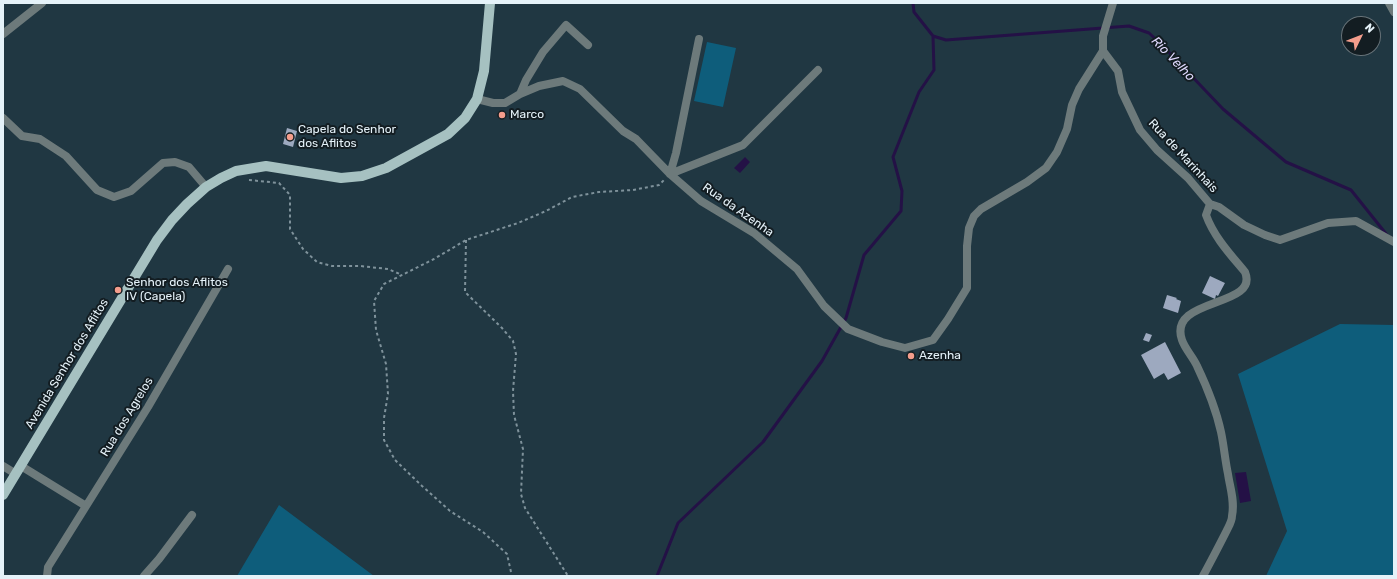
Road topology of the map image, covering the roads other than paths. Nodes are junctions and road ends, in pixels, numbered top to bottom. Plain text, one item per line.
1 (42, 3) edge
2 (490, 3) edge
3 (1113, 3) edge
4 (1389, 3) edge
5 (1394, 12) edge
6 (3, 34) edge
7 (699, 39) dead end
8 (588, 45) dead end
9 (1103, 51) junction
10 (818, 70) dead end
11 (520, 94) junction
12 (477, 99) junction
13 (3, 118) edge
14 (670, 174) junction
15 (206, 187) junction
16 (1210, 204) junction
17 (1394, 242) edge
18 (228, 269) dead end
19 (3, 466) edge
20 (18, 470) junction
21 (3, 495) edge
22 (86, 506) junction
23 (192, 515) dead end
24 (47, 576) edge
25 (144, 576) edge
26 (1203, 576) edge

1 - 6 street
2 - 12 main road, Avenida Senhor dos Aflitos
3 - 9 street
4 - 5 street
7 - 14 street
8 - 11 street
9 - 14 street, Rua da Azenha
9 - 16 street, Rua de Marinhais
10 - 14 street
11 - 12 street, Rua da Azenha
11 - 14 street, Rua da Azenha
12 - 15 main road, Avenida Senhor dos Aflitos
13 - 15 street
15 - 20 main road, Avenida Senhor dos Aflitos
16 - 17 street, Rua de Marinhais
16 - 26 street
18 - 22 street, Rua dos Agrelos
19 - 20 street
20 - 21 main road, Avenida Senhor dos Aflitos
20 - 22 street
22 - 24 street, Rua dos Agrelos
23 - 25 street

